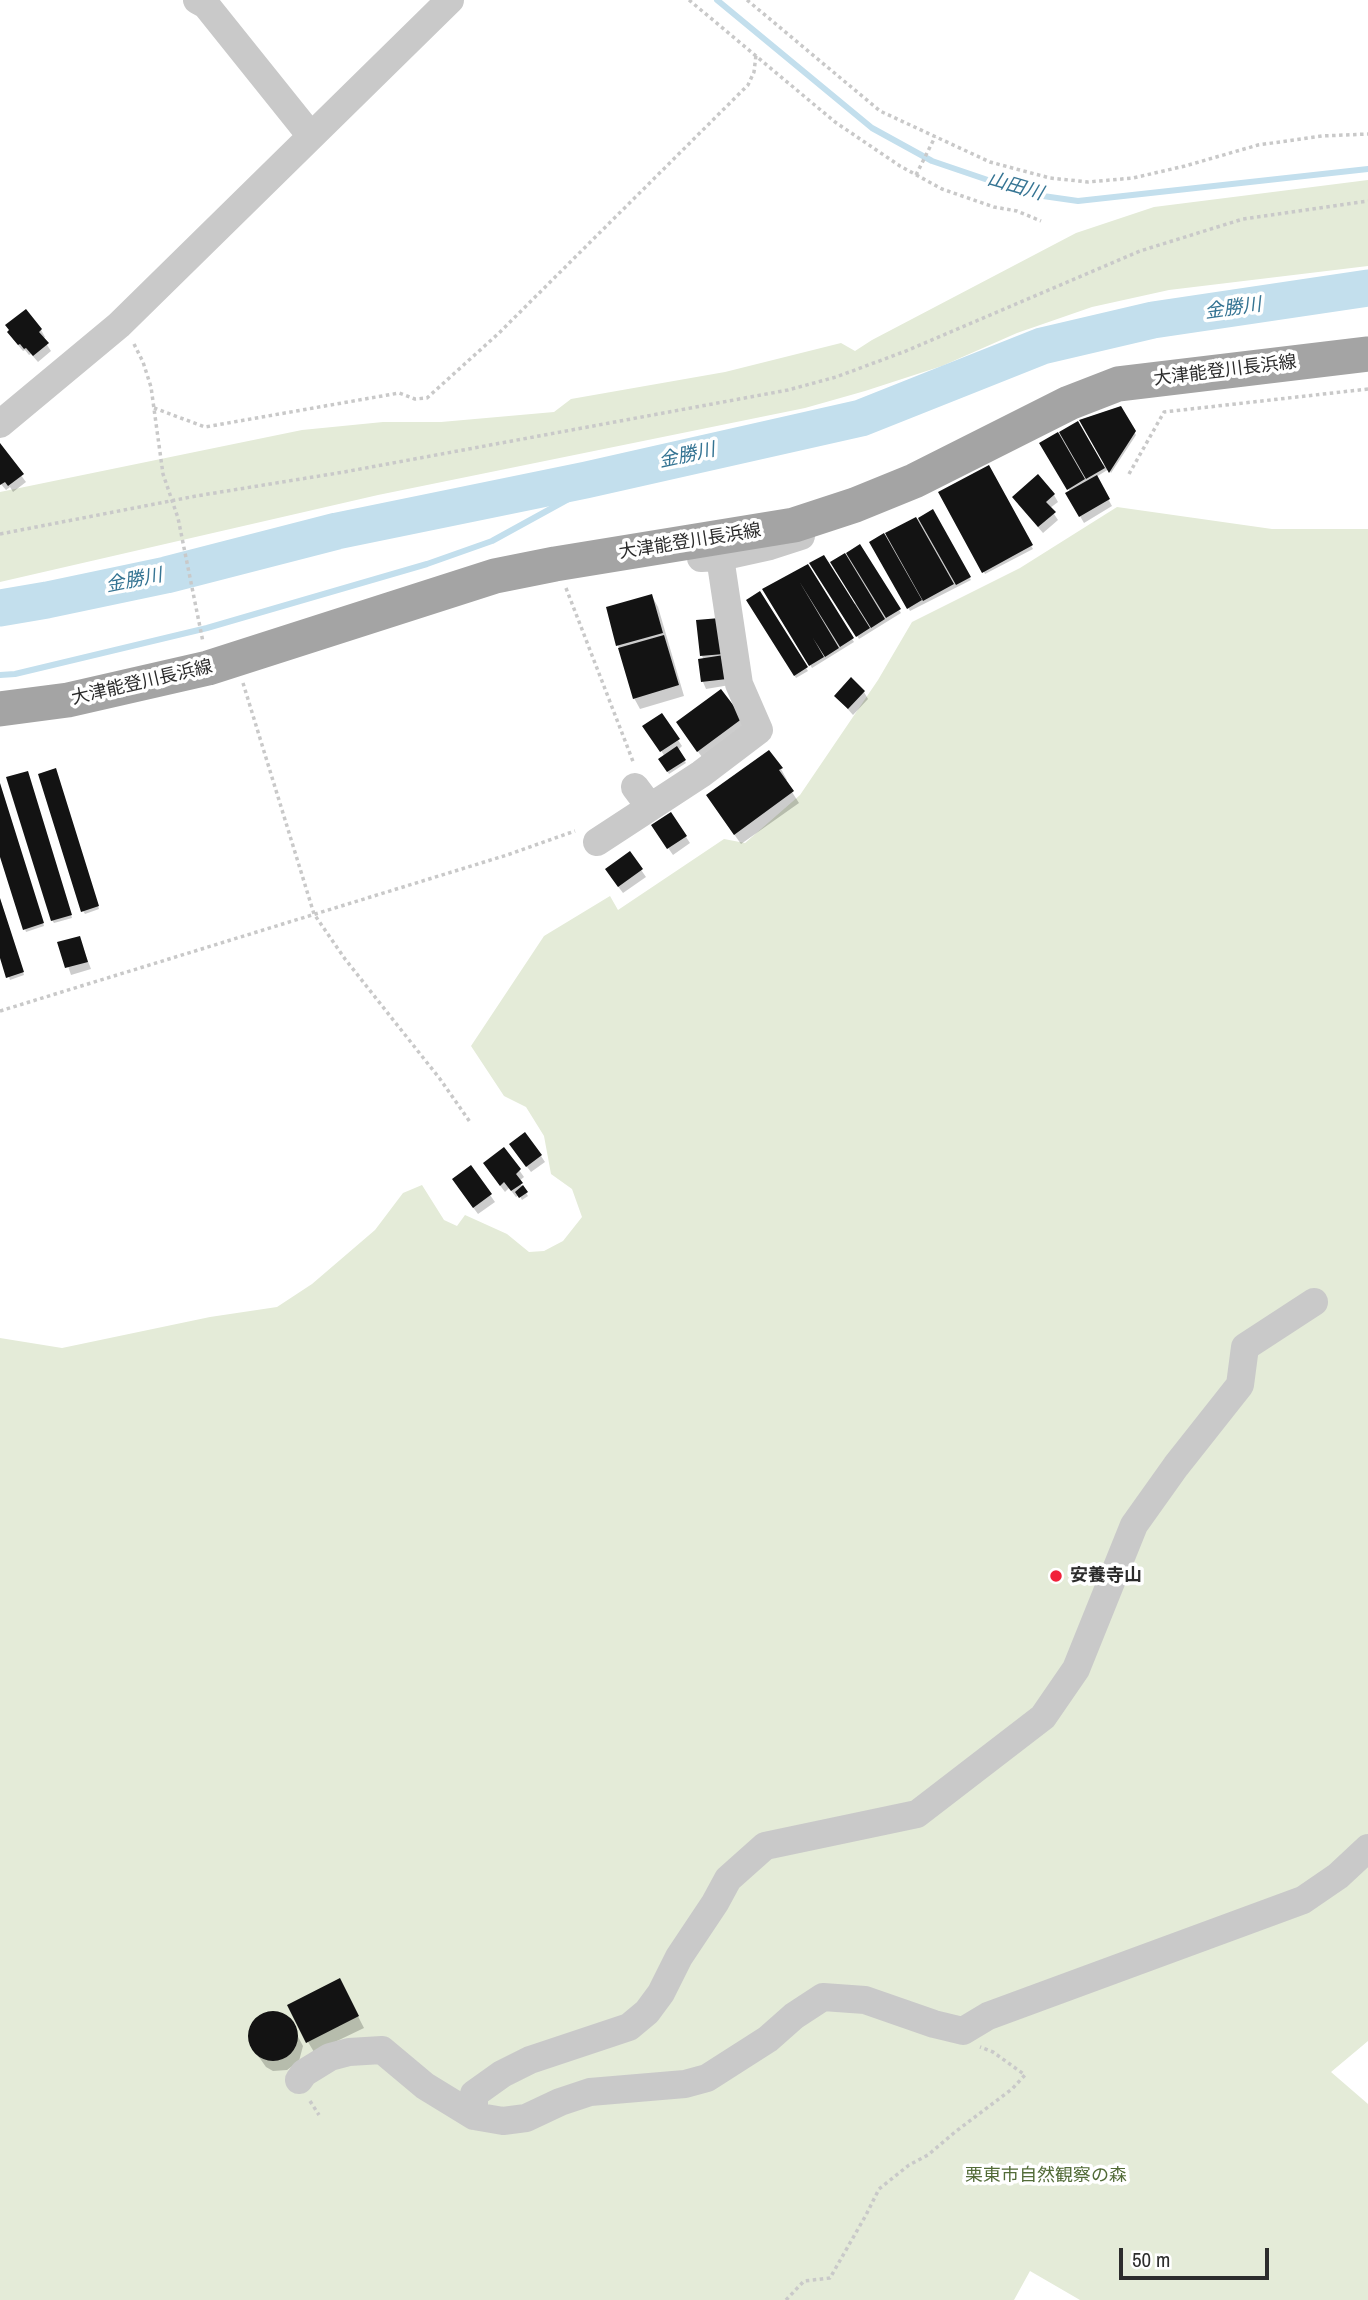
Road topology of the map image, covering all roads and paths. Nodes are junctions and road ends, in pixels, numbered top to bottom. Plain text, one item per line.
1 (197, 0) edge
2 (450, 0) edge
3 (689, 0) edge
4 (747, 0) edge
5 (756, 55) junction
6 (1368, 134) edge
7 (311, 136) junction
8 (935, 137) junction
9 (917, 172) junction
10 (1368, 201) edge
11 (1041, 221) dead end
12 (122, 322) junction
13 (1368, 354) edge
14 (1368, 388) edge
15 (154, 408) junction
16 (0, 424) edge
17 (1129, 474) dead end
18 (173, 501) junction
19 (827, 515) junction
20 (0, 534) edge
21 (663, 546) junction
22 (719, 556) junction
23 (555, 564) junction
24 (221, 656) junction
25 (0, 709) edge
26 (642, 797) junction
27 (589, 834) joint
28 (314, 914) junction
29 (0, 1011) edge
30 (470, 1122) dead end
31 (1314, 1302) dead end
32 (1368, 1847) edge
33 (963, 2031) junction
34 (299, 2080) dead end
35 (474, 2116) junction
36 (786, 2300) edge

1 - 7 street
2 - 7 street
3 - 5 path
4 - 8 path
5 - 9 path
5 - 15 path
6 - 8 path
7 - 12 street
8 - 9 path
9 - 11 path
10 - 18 path
12 - 15 path
12 - 16 street
13 - 19 main road, 大津能登川長浜線
14 - 17 path
15 - 18 path
18 - 20 path
18 - 24 path
19 - 21 main road, 大津能登川長浜線
19 - 22 street
21 - 22 street
21 - 23 main road, 大津能登川長浜線
22 - 26 street
23 - 24 main road, 大津能登川長浜線
23 - 26 path
24 - 25 main road, 大津能登川長浜線
24 - 28 path
26 - 27 street
27 - 28 path
28 - 29 path
28 - 30 path
31 - 35 street
32 - 33 street
33 - 35 street
33 - 36 path
34 - 35 street

